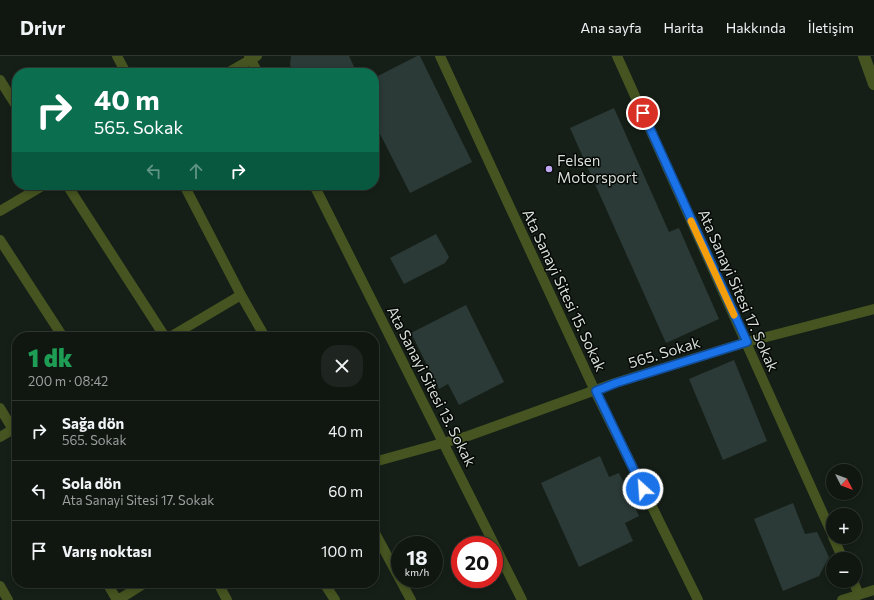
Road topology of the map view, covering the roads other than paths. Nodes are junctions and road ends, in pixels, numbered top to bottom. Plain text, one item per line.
1 (117, 56) edge
2 (440, 56) edge
3 (617, 56) edge
4 (864, 56) edge
5 (252, 57) edge
6 (123, 68) edge
7 (235, 68) edge
8 (256, 68) edge
9 (0, 80) edge
10 (874, 84) edge
11 (12, 99) edge
12 (36, 190) edge
13 (70, 190) edge
14 (187, 190) edge
15 (317, 190) edge
16 (0, 212) edge
17 (0, 240) edge
18 (241, 295) junction
19 (874, 309) edge
20 (60, 332) edge
21 (162, 332) edge
22 (178, 332) edge
23 (262, 332) edge
24 (747, 342) junction
25 (596, 391) junction
26 (0, 408) edge
27 (12, 425) edge
28 (12, 432) edge
29 (0, 437) edge
30 (444, 442) junction
31 (379, 461) edge
32 (826, 521) edge
33 (379, 540) edge
34 (0, 586) edge
35 (110, 588) edge
36 (137, 588) edge
37 (221, 588) edge
38 (327, 588) edge
39 (856, 588) edge
40 (874, 590) edge
41 (859, 595) junction
42 (8, 600) edge
43 (117, 600) edge
44 (227, 600) edge
45 (335, 600) edge
46 (411, 600) edge
47 (522, 600) edge
48 (698, 600) edge
49 (842, 600) edge

1 - 6 lane
2 - 25 lane, Ata Sanayi Sitesi 15. Sokak
3 - 24 lane, Ata Sanayi Sitesi 17. Sokak
4 - 10 street
5 - 7 lane
5 - 8 lane
9 - 11 lane
12 - 16 lane
13 - 21 lane
14 - 18 lane
15 - 30 lane, Ata Sanayi Sitesi 13. Sokak
17 - 20 lane
18 - 22 lane
18 - 23 lane
19 - 24 lane, 565. Sokak
24 - 25 lane, 565. Sokak
24 - 32 lane, Ata Sanayi Sitesi 17. Sokak
25 - 30 lane, 565. Sokak
25 - 48 lane, Ata Sanayi Sitesi 15. Sokak
26 - 27 lane
28 - 29 lane
30 - 31 lane, 565. Sokak
30 - 47 lane, Ata Sanayi Sitesi 13. Sokak
33 - 46 lane
34 - 42 lane
35 - 43 lane
36 - 43 lane
37 - 44 lane
38 - 45 lane
39 - 41 lane
40 - 41 lane
41 - 49 lane

